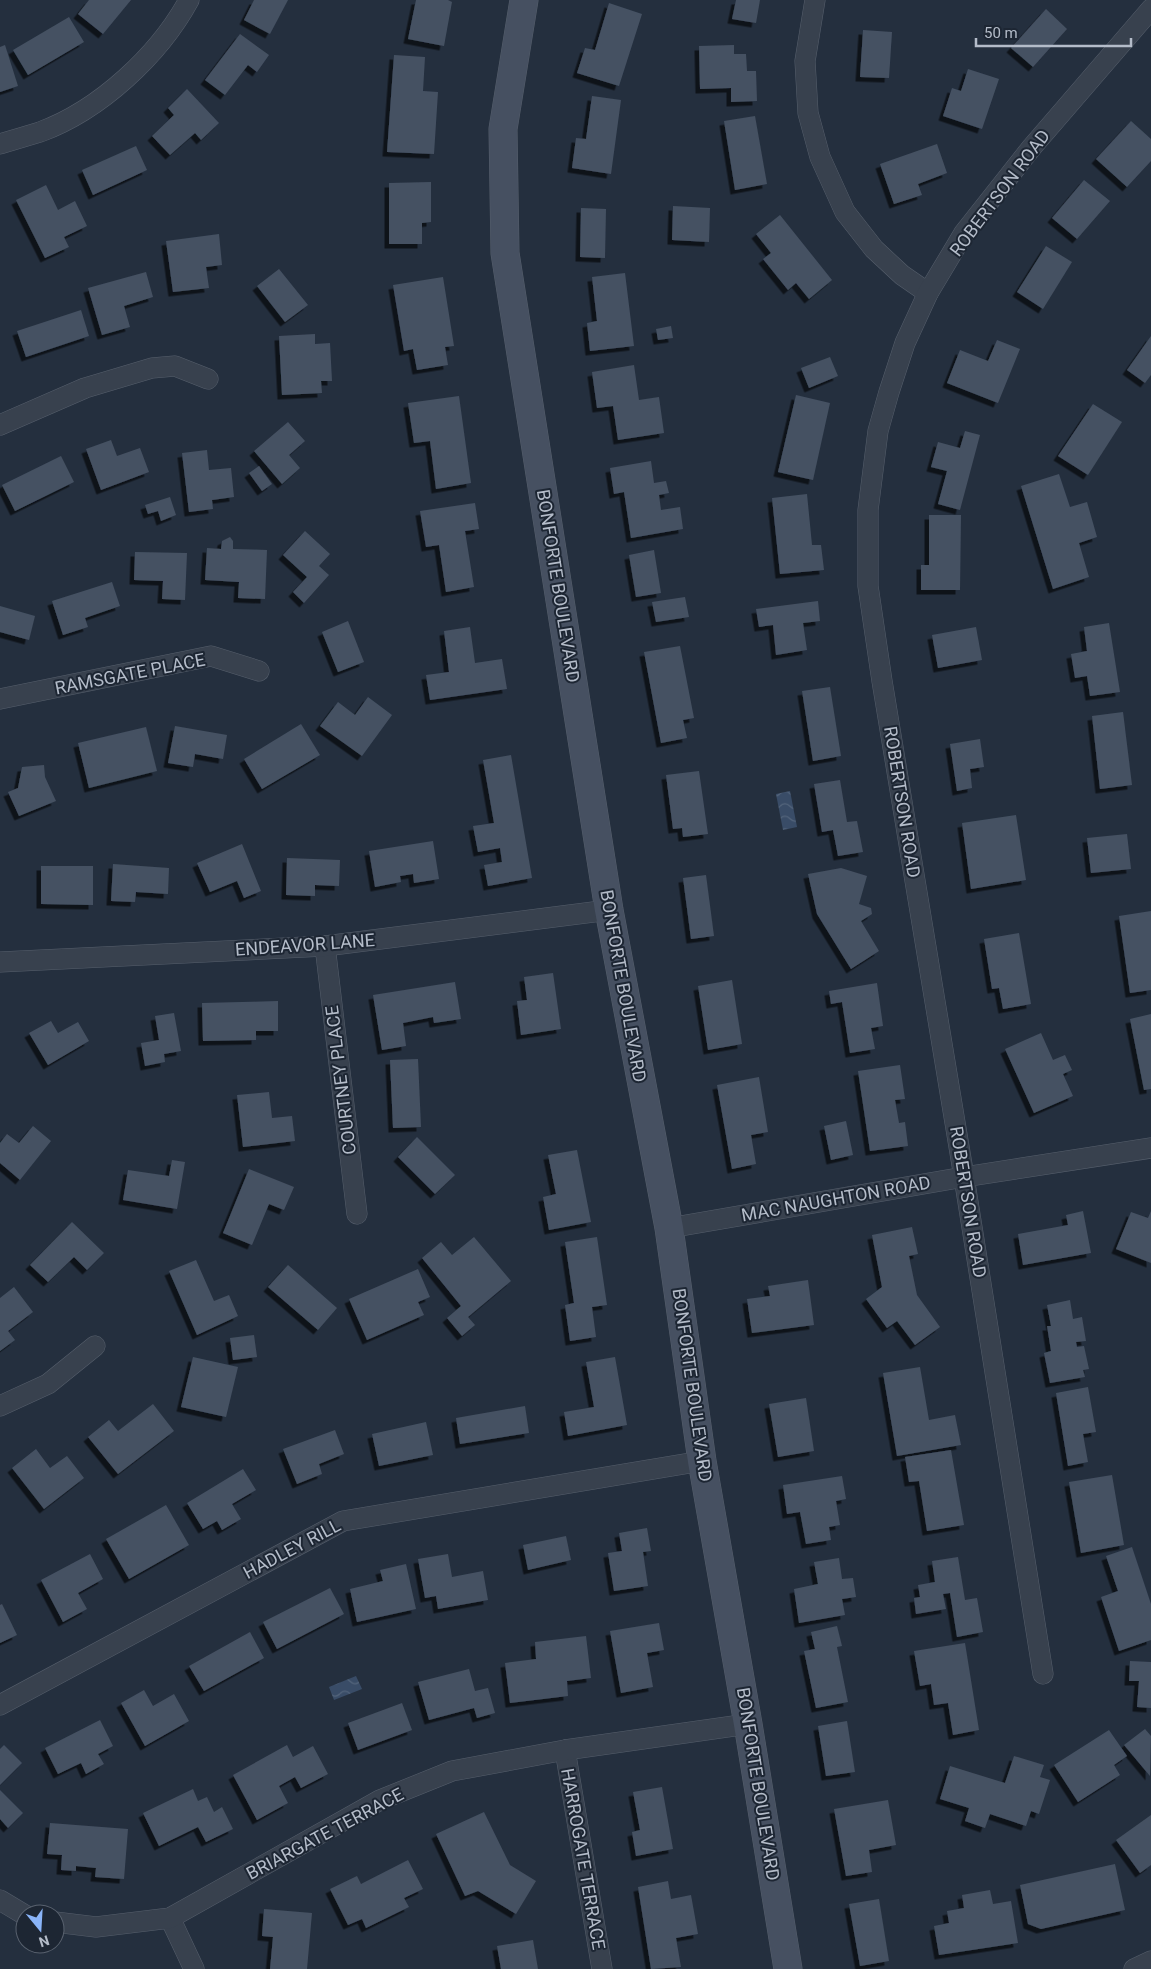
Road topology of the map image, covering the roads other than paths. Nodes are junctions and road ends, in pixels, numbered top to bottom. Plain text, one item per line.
1 (189, 0) edge
2 (524, 0) edge
3 (815, 0) edge
4 (1151, 9) edge
5 (0, 144) edge
6 (928, 293) junction
7 (208, 379) dead end
8 (0, 425) edge
9 (259, 671) dead end
10 (0, 699) edge
11 (609, 910) junction
12 (325, 946) junction
13 (0, 962) edge
14 (1151, 1148) edge
15 (964, 1177) junction
16 (356, 1214) dead end
17 (669, 1228) junction
18 (95, 1346) dead end
19 (0, 1406) edge
20 (702, 1461) junction
21 (1043, 1674) dead end
22 (0, 1705) edge
23 (748, 1724) junction
24 (565, 1750) junction
25 (0, 1900) edge
26 (15, 1909) edge
27 (170, 1918) junction
28 (65, 1923) edge
29 (194, 1969) edge
30 (602, 1969) edge
31 (788, 1969) edge

1 - 5 street
2 - 11 main road, BONFORTE BOULEVARD
3 - 6 street
4 - 6 street, ROBERTSON ROAD
6 - 15 street, ROBERTSON ROAD
7 - 8 street
9 - 10 street, RAMSGATE PLACE
11 - 12 street, ENDEAVOR LANE
11 - 17 main road, BONFORTE BOULEVARD
12 - 13 street, ENDEAVOR LANE
12 - 16 street, COURTNEY PLACE
14 - 15 street, MAC NAUGHTON ROAD
15 - 17 street, MAC NAUGHTON ROAD
15 - 21 street, ROBERTSON ROAD
17 - 20 main road, BONFORTE BOULEVARD
18 - 19 street
20 - 22 street, HADLEY RILL
20 - 23 main road, BONFORTE BOULEVARD
23 - 24 street, BRIARGATE TERRACE
23 - 31 main road, BONFORTE BOULEVARD
24 - 27 street, BRIARGATE TERRACE
24 - 30 street, HARROGATE TERRACE
25 - 26 street
27 - 28 street, BRIARGATE TERRACE
27 - 29 street

